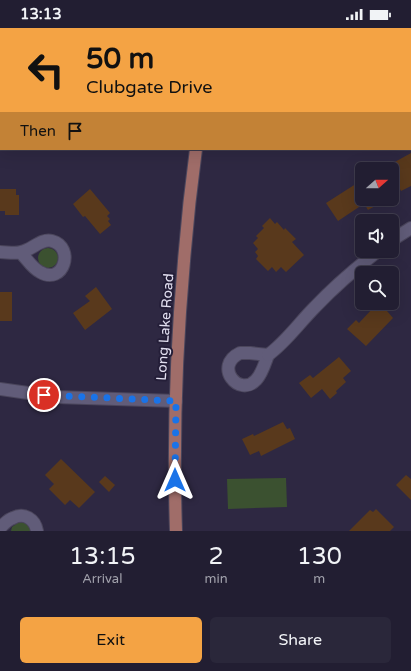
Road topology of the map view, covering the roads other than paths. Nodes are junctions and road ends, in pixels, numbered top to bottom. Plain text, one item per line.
1 (196, 150) edge
2 (411, 228) edge
3 (399, 236) edge
4 (0, 252) edge
5 (21, 253) dead end
6 (369, 258) edge
7 (268, 355) dead end
8 (0, 389) edge
9 (176, 401) junction
10 (0, 528) edge
11 (37, 531) edge
12 (176, 531) edge

1 - 9 main road, Long Lake Road
2 - 3 street
4 - 5 street
6 - 7 street
8 - 9 street
9 - 12 main road, Long Lake Road
10 - 11 street

